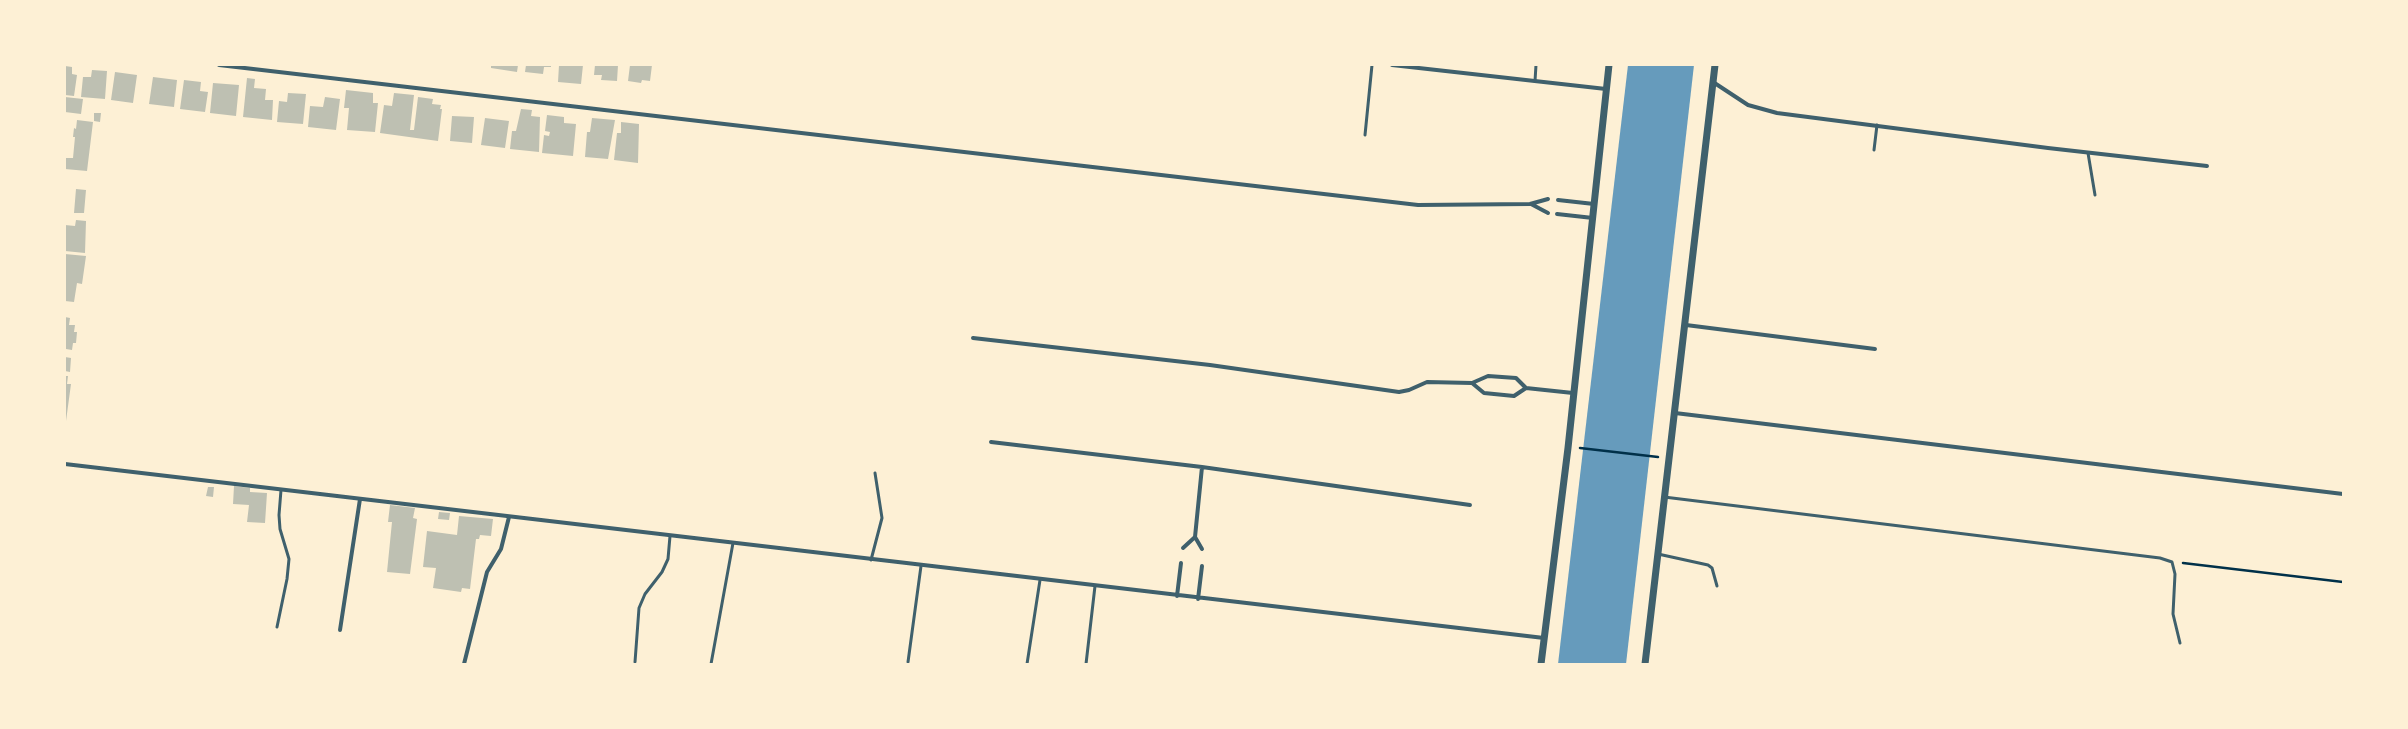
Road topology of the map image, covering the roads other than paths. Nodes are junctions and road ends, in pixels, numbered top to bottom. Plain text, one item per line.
1 (219, 65) edge
2 (1372, 65) edge
3 (1392, 65) edge
4 (1536, 65) edge
5 (1609, 65) edge
6 (1715, 65) edge
7 (1535, 81) junction
8 (1713, 82) junction
9 (1606, 90) junction
10 (1877, 125) junction
11 (1365, 135) dead end
12 (1874, 150) dead end
13 (2088, 153) junction
14 (2207, 166) dead end
15 (2095, 195) dead end
16 (1548, 199) dead end
17 (1558, 200) dead end
18 (1530, 204) junction
19 (1594, 204) junction
20 (1548, 213) dead end
21 (1557, 214) dead end
22 (1593, 218) junction
23 (1686, 325) junction
24 (973, 338) dead end
25 (1875, 349) dead end
26 (1472, 383) junction
27 (1526, 388) junction
28 (1573, 394) junction
29 (1675, 412) junction
30 (991, 442) dead end
31 (65, 464) edge
32 (1202, 467) junction
33 (875, 473) dead end
34 (281, 490) junction
35 (2343, 494) edge
36 (1664, 497) junction
37 (360, 499) junction
38 (1470, 505) dead end
39 (509, 517) junction
40 (670, 536) junction
41 (1195, 537) junction
42 (733, 543) junction
43 (1183, 548) dead end
44 (1202, 549) dead end
45 (1658, 554) junction
46 (871, 560) junction
47 (1181, 563) dead end
48 (921, 566) junction
49 (1202, 566) dead end
50 (1040, 580) junction
51 (1095, 586) junction
52 (1717, 586) dead end
53 (1177, 596) junction
54 (1198, 599) junction
55 (277, 627) dead end
56 (340, 630) dead end
57 (1544, 638) junction
58 (2180, 643) dead end
59 (635, 662) dead end
60 (908, 662) dead end
61 (464, 664) edge
62 (711, 664) edge
63 (1027, 664) edge
64 (1086, 664) edge
65 (1541, 664) edge
66 (1645, 664) edge

1 - 18 street
2 - 11 lane
3 - 7 street
4 - 7 lane
5 - 9 street
6 - 8 street
7 - 9 street
8 - 10 street
8 - 23 street
9 - 19 street
10 - 12 lane
10 - 13 street
13 - 14 street
13 - 15 lane
16 - 18 street
17 - 19 street
18 - 20 street
19 - 22 street
21 - 22 street
22 - 28 street
23 - 25 street
23 - 29 street
24 - 26 street
26 - 27 street
26 - 27 street
27 - 28 street
28 - 57 street
29 - 35 street
29 - 36 street
30 - 32 street
31 - 34 street
32 - 38 street
32 - 41 street
33 - 46 lane
34 - 37 street
34 - 55 lane
36 - 45 street
36 - 58 lane
37 - 39 street
37 - 56 street
39 - 40 street
39 - 61 street
40 - 42 street
40 - 59 lane
41 - 43 street
41 - 44 street
42 - 46 street
42 - 62 lane
45 - 52 lane
45 - 66 street
46 - 48 street
47 - 53 street
48 - 50 street
48 - 60 lane
49 - 54 street
50 - 51 street
50 - 63 lane
51 - 53 street
51 - 64 lane
53 - 54 street
54 - 57 street
57 - 65 street

